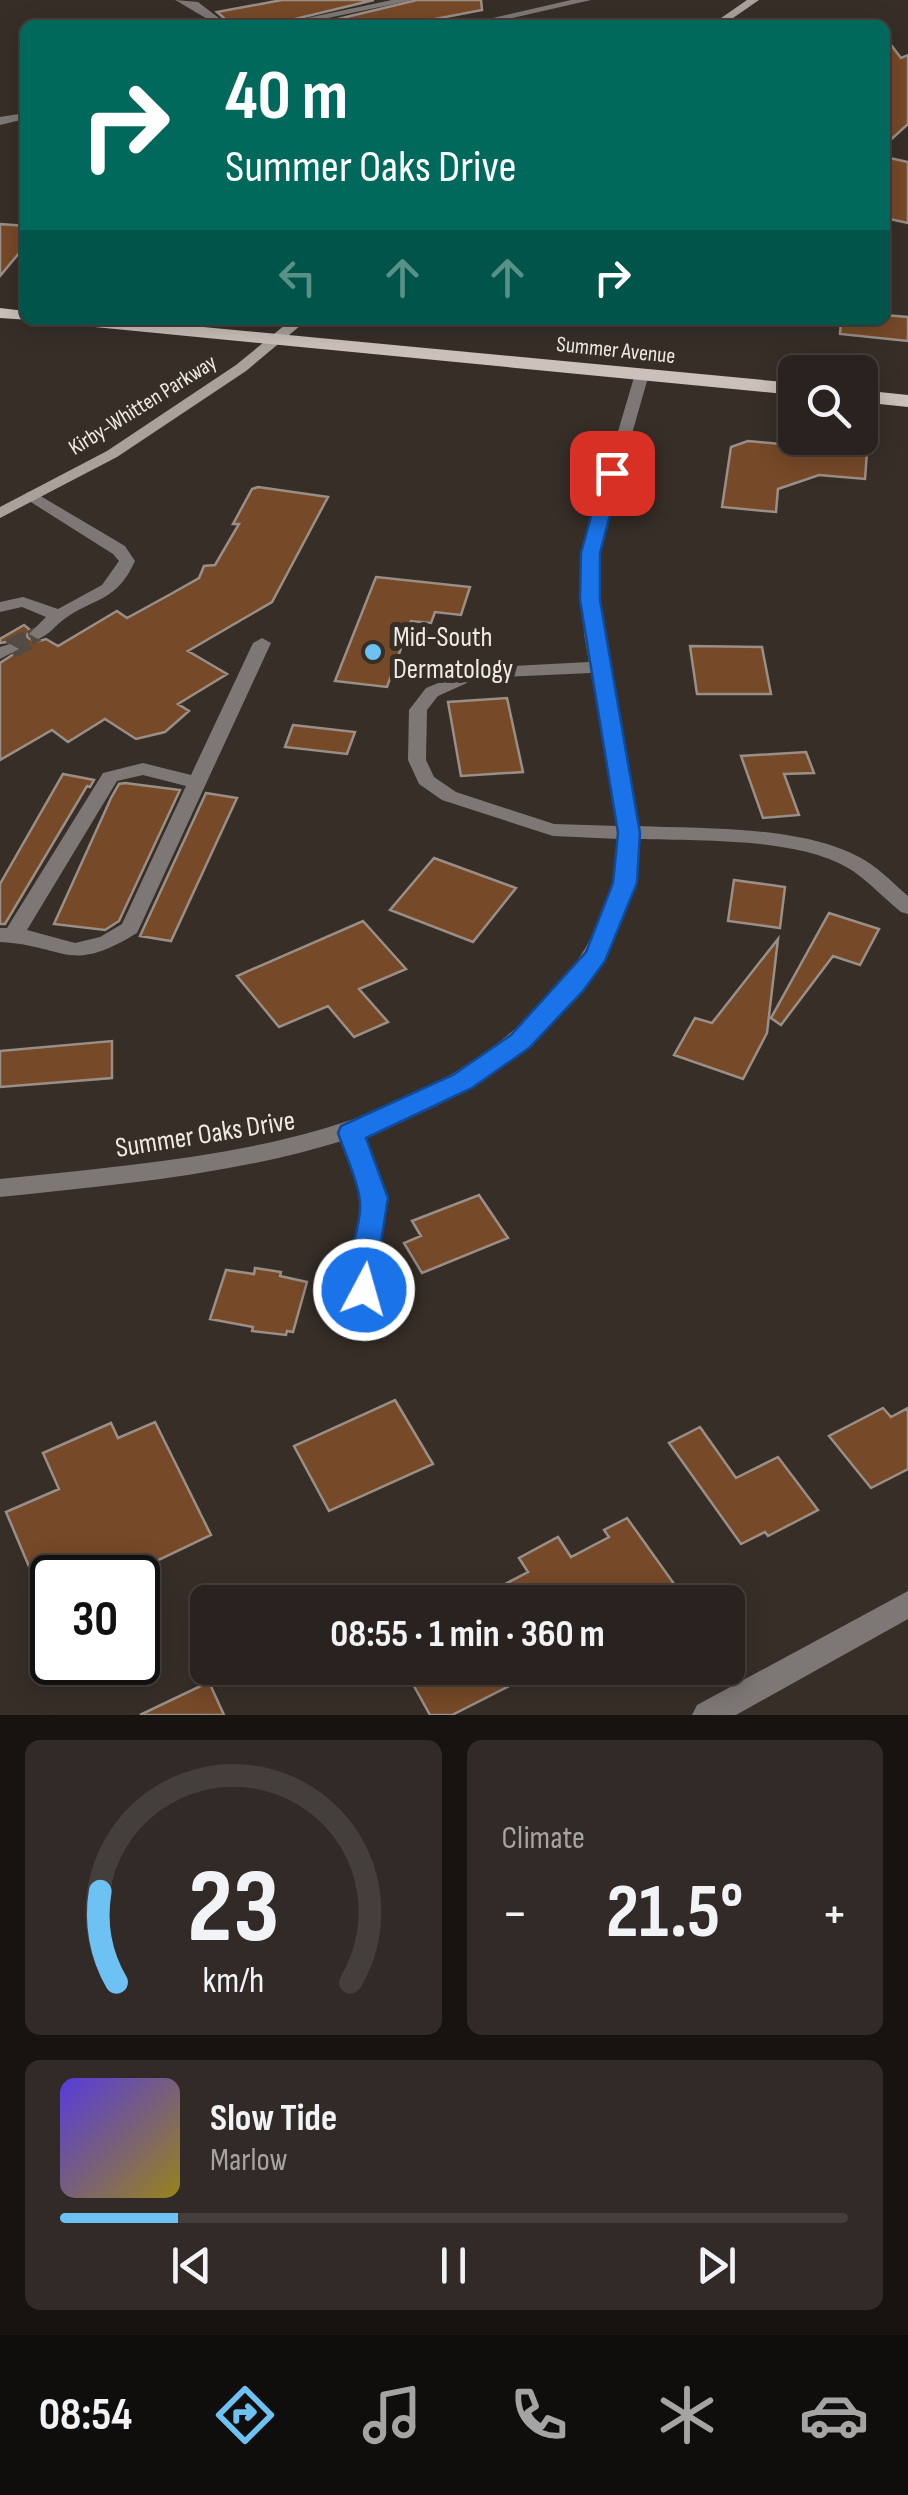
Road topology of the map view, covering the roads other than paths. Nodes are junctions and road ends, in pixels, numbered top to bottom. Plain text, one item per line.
1 (180, 0) edge
2 (408, 0) edge
3 (586, 0) edge
4 (754, 0) edge
5 (217, 20) edge
6 (306, 20) edge
7 (491, 20) edge
8 (724, 20) edge
9 (130, 325) edge
10 (293, 325) edge
11 (274, 338) junction
12 (642, 374) junction
13 (778, 388) edge
14 (878, 398) edge
15 (908, 401) edge
16 (32, 496) junction
17 (0, 513) edge
18 (0, 607) edge
19 (58, 615) junction
20 (38, 634) tunnel mouth
21 (262, 643) dead end
22 (601, 667) junction
23 (197, 783) junction
24 (629, 833) junction
25 (908, 907) edge
26 (7, 935) edge
27 (351, 1133) junction
28 (0, 1188) edge
29 (376, 1323) dead end
30 (908, 1604) edge
31 (707, 1715) edge

1 - 5 street
2 - 6 street
3 - 7 street
4 - 8 main road
9 - 11 main road, Summer Avenue
10 - 11 main road, Kirby-Whitten Parkway
11 - 12 main road, Summer Avenue
11 - 16 main road, Kirby-Whitten Parkway
12 - 13 main road, Summer Avenue
12 - 22 street, Summer Oaks Drive
14 - 15 main road
16 - 17 main road, Kirby-Whitten Parkway
16 - 19 street
18 - 19 street
19 - 20 street
21 - 23 street
22 - 24 street, Summer Oaks Drive
22 - 24 street
23 - 26 street
23 - 26 street
24 - 25 street
24 - 27 street, Summer Oaks Drive
27 - 28 street, Summer Oaks Drive
27 - 29 street
30 - 31 street

